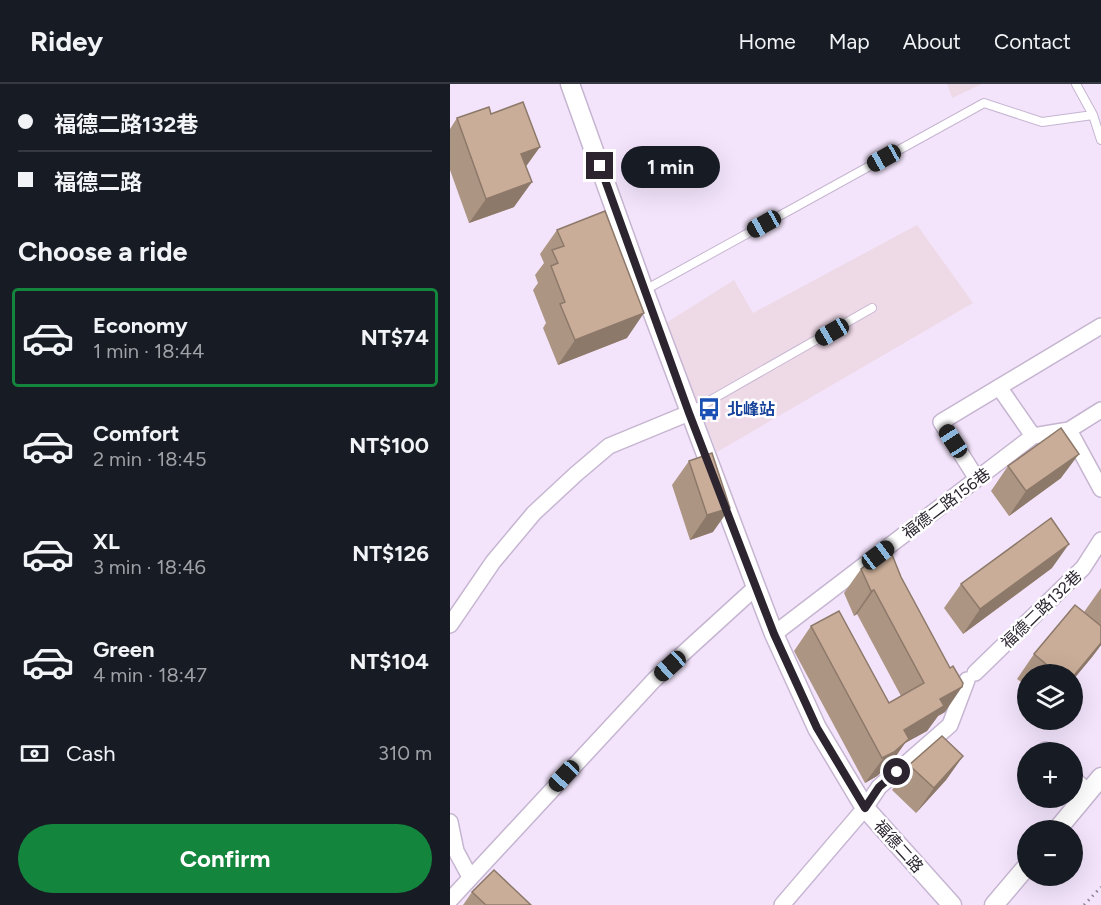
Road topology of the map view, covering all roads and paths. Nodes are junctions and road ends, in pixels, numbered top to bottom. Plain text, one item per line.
1 (570, 84) edge
2 (1076, 84) edge
3 (1093, 115) junction
4 (1101, 140) edge
5 (644, 290) junction
6 (872, 308) dead end
7 (1101, 326) edge
8 (999, 387) junction
9 (1101, 410) edge
10 (689, 413) junction
11 (1069, 430) junction
12 (1033, 436) junction
13 (977, 479) junction
14 (1101, 489) edge
15 (1101, 540) edge
16 (756, 587) junction
17 (450, 625) edge
18 (774, 634) junction
19 (1101, 777) edge
20 (1083, 787) edge
21 (1088, 792) junction
22 (865, 808) junction
23 (1065, 820) edge
24 (450, 822) edge
25 (470, 878) junction
26 (1017, 878) edge
27 (1101, 887) edge
28 (450, 900) edge
29 (782, 905) edge
30 (952, 905) edge
31 (994, 905) edge
32 (1084, 905) edge

1 - 5 street, 福德二路
2 - 3 lane
3 - 4 lane
3 - 5 lane
5 - 10 street, 福德二路
6 - 10 lane
7 - 8 street
8 - 12 street
8 - 13 street
9 - 11 street
10 - 16 street, 福德二路
10 - 17 street
11 - 12 street
11 - 14 street
12 - 13 street, 福德二路156巷
13 - 18 street, 福德二路156巷
15 - 22 street, 福德二路132巷
16 - 18 street, 福德二路
16 - 25 street
18 - 22 street, 福德二路
19 - 21 street
20 - 21 street
21 - 23 street
22 - 29 street, 福德二路132巷
22 - 30 street, 福德二路
24 - 25 street
25 - 28 street
26 - 31 street
27 - 32 path

